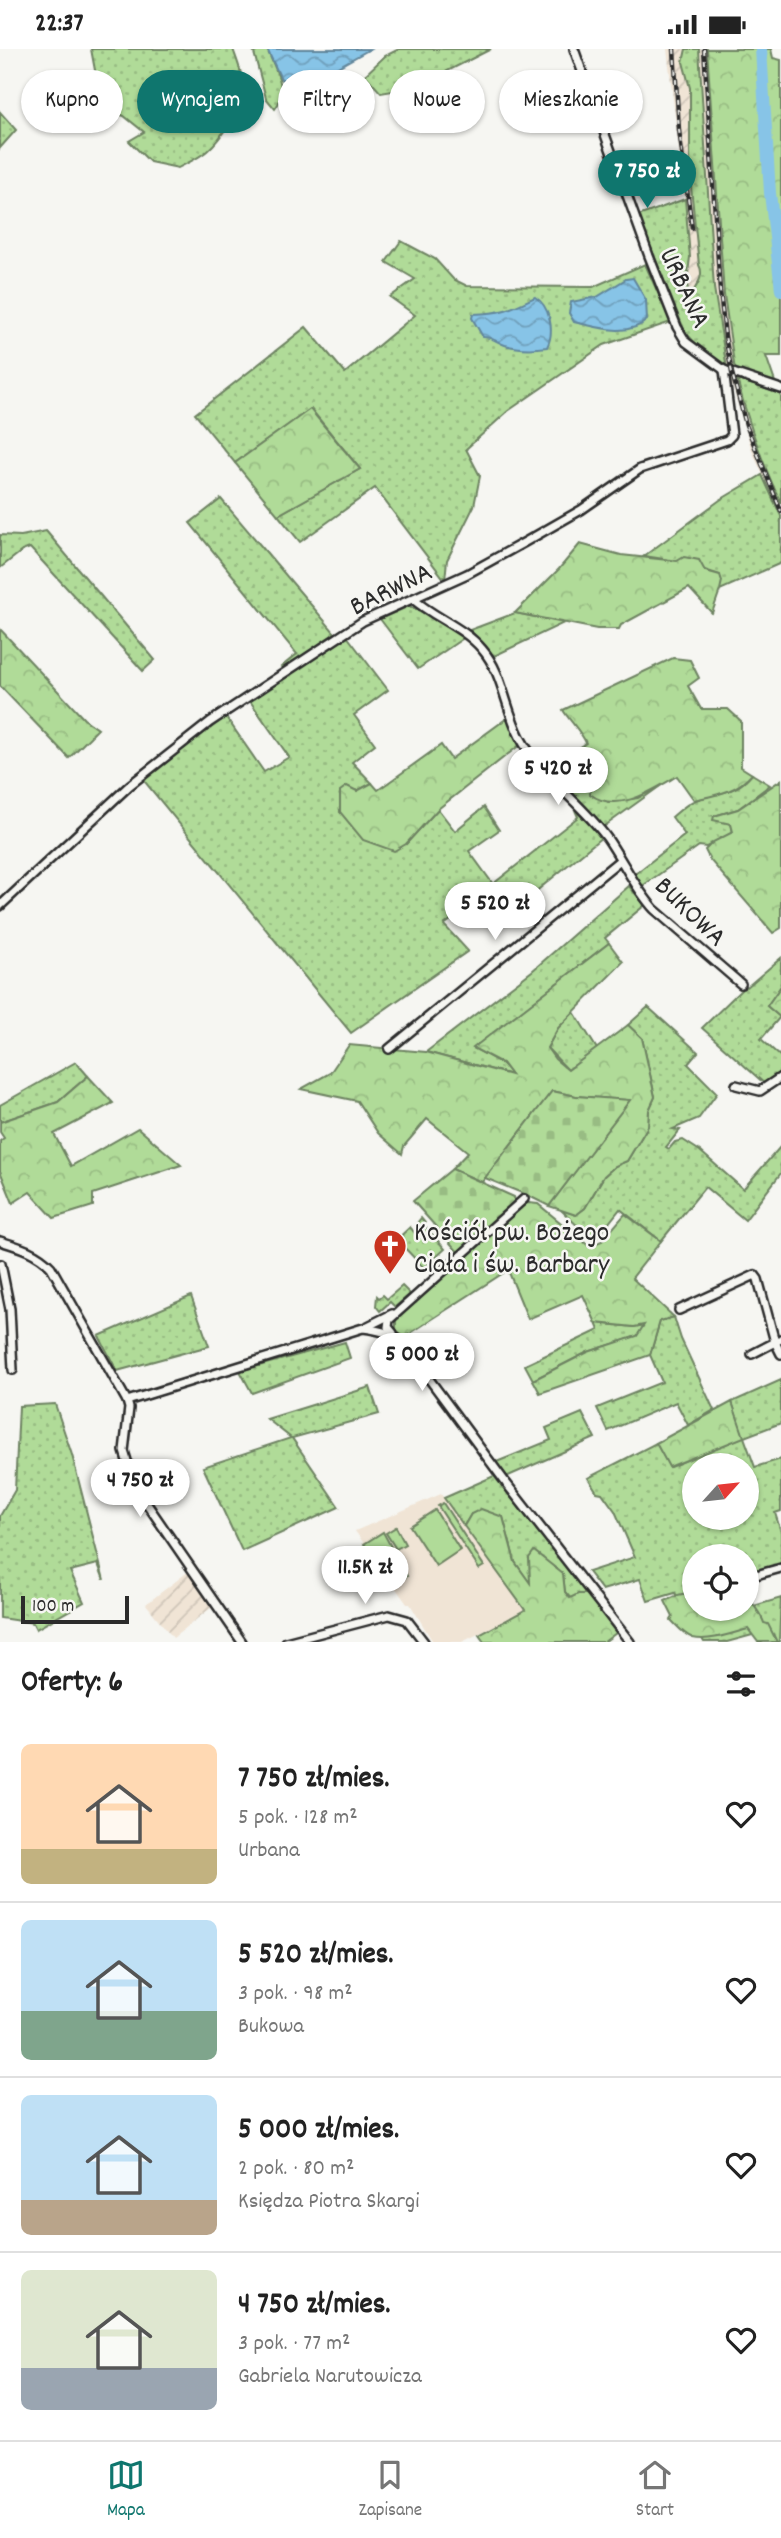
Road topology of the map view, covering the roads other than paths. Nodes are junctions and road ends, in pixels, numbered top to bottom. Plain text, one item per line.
1 (574, 49) edge
2 (724, 370) junction
3 (781, 389) edge
4 (413, 599) junction
5 (620, 860) junction
6 (0, 906) edge
7 (741, 984) dead end
8 (389, 1049) dead end
9 (781, 1077) edge
10 (736, 1085) dead end
11 (524, 1199) dead end
12 (0, 1241) edge
13 (0, 1253) edge
14 (1, 1264) edge
15 (401, 1308) junction
16 (679, 1310) dead end
17 (363, 1328) junction
18 (401, 1341) junction
19 (778, 1341) edge
20 (781, 1354) edge
21 (752, 1355) dead end
22 (13, 1370) dead end
23 (127, 1401) junction
24 (781, 1568) edge
25 (759, 1574) edge
26 (242, 1642) edge
27 (286, 1642) edge
28 (424, 1642) edge
29 (630, 1642) edge

1 - 2 street, URBANA
2 - 3 street
2 - 4 street, BARWNA
4 - 5 street, BUKOWA
4 - 6 street, BARWNA
5 - 7 street, BUKOWA
5 - 8 street
9 - 10 street
11 - 15 street
12 - 23 street
13 - 14 street
14 - 22 street
15 - 17 street
15 - 18 street
16 - 19 street
17 - 18 street
17 - 23 street
18 - 29 street
19 - 20 street
19 - 21 street
23 - 26 street
24 - 25 street
27 - 28 street

